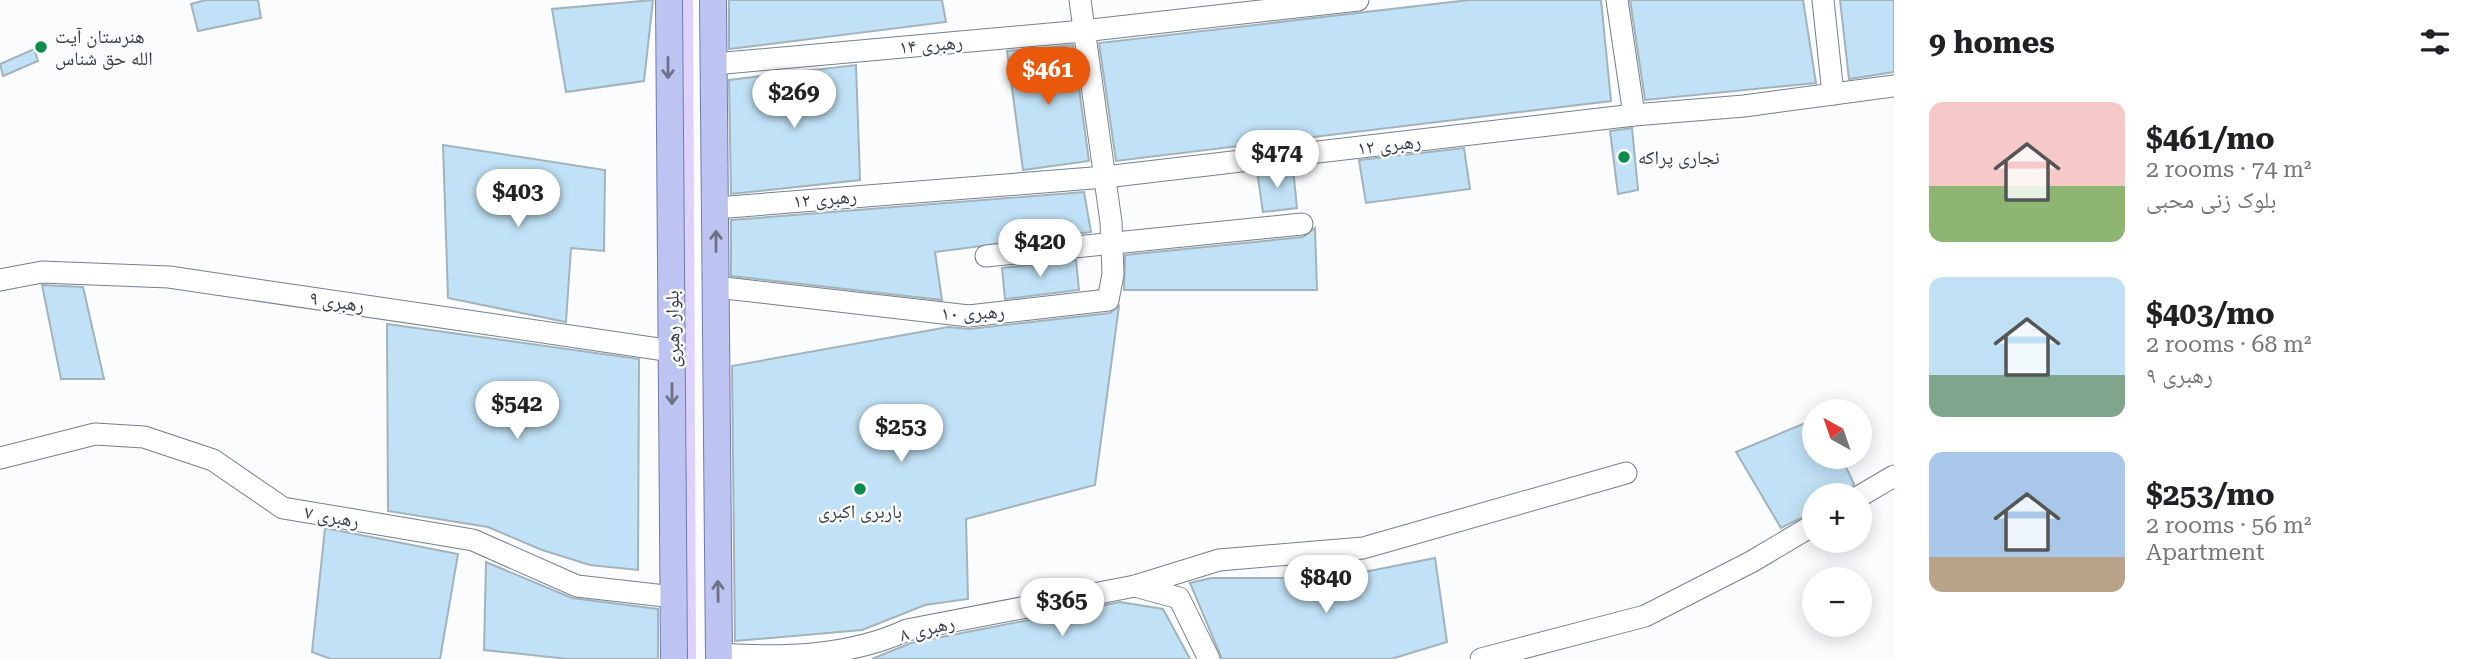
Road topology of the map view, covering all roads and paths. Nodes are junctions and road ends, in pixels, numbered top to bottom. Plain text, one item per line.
1 (669, 0) edge
2 (713, 0) edge
3 (1080, 0) edge
4 (1350, 0) edge
5 (1357, 0) edge
6 (1617, 0) edge
7 (1823, 0) edge
8 (1083, 31) junction
9 (714, 64) junction
10 (1894, 86) edge
11 (1833, 94) junction
12 (1634, 115) junction
13 (1105, 177) junction
14 (716, 208) junction
15 (1302, 224) dead end
16 (1112, 245) junction
17 (986, 256) dead end
18 (0, 280) edge
19 (716, 287) junction
20 (672, 351) junction
21 (0, 457) edge
22 (1626, 473) dead end
23 (1894, 476) edge
24 (1872, 489) edge
25 (1802, 532) edge
26 (1135, 586) junction
27 (674, 597) junction
28 (719, 656) edge
29 (674, 659) edge
30 (1209, 659) edge
31 (1482, 659) edge

1 -> 20 main road, بلوار رهبری
2 - 9 main road
3 - 8 street, رهبری ۱۰
4 - 5 street, رهبری ۱۴
4 - 8 street, رهبری ۱۴
6 - 12 street
7 - 11 street
8 - 9 street, رهبری ۱۴
8 - 13 street, رهبری ۱۰
9 - 14 main road
10 - 11 street, رهبری ۱۲
11 - 12 street, رهبری ۱۲
12 - 13 street, رهبری ۱۲
13 - 14 street, رهبری ۱۲
13 - 16 street, رهبری ۱۰
19 -> 14 main road
15 - 16 street
16 - 17 street
16 - 19 street, رهبری ۱۰
18 - 20 street, رهبری ۹
28 -> 19 main road
20 -> 27 main road, بلوار رهبری
21 - 27 street, رهبری ۷
22 - 26 street, رهبری ۸
23 - 24 street
25 - 31 street
26 - 28 street, رهبری ۸
26 - 30 street
27 - 29 main road, بلوار رهبری

